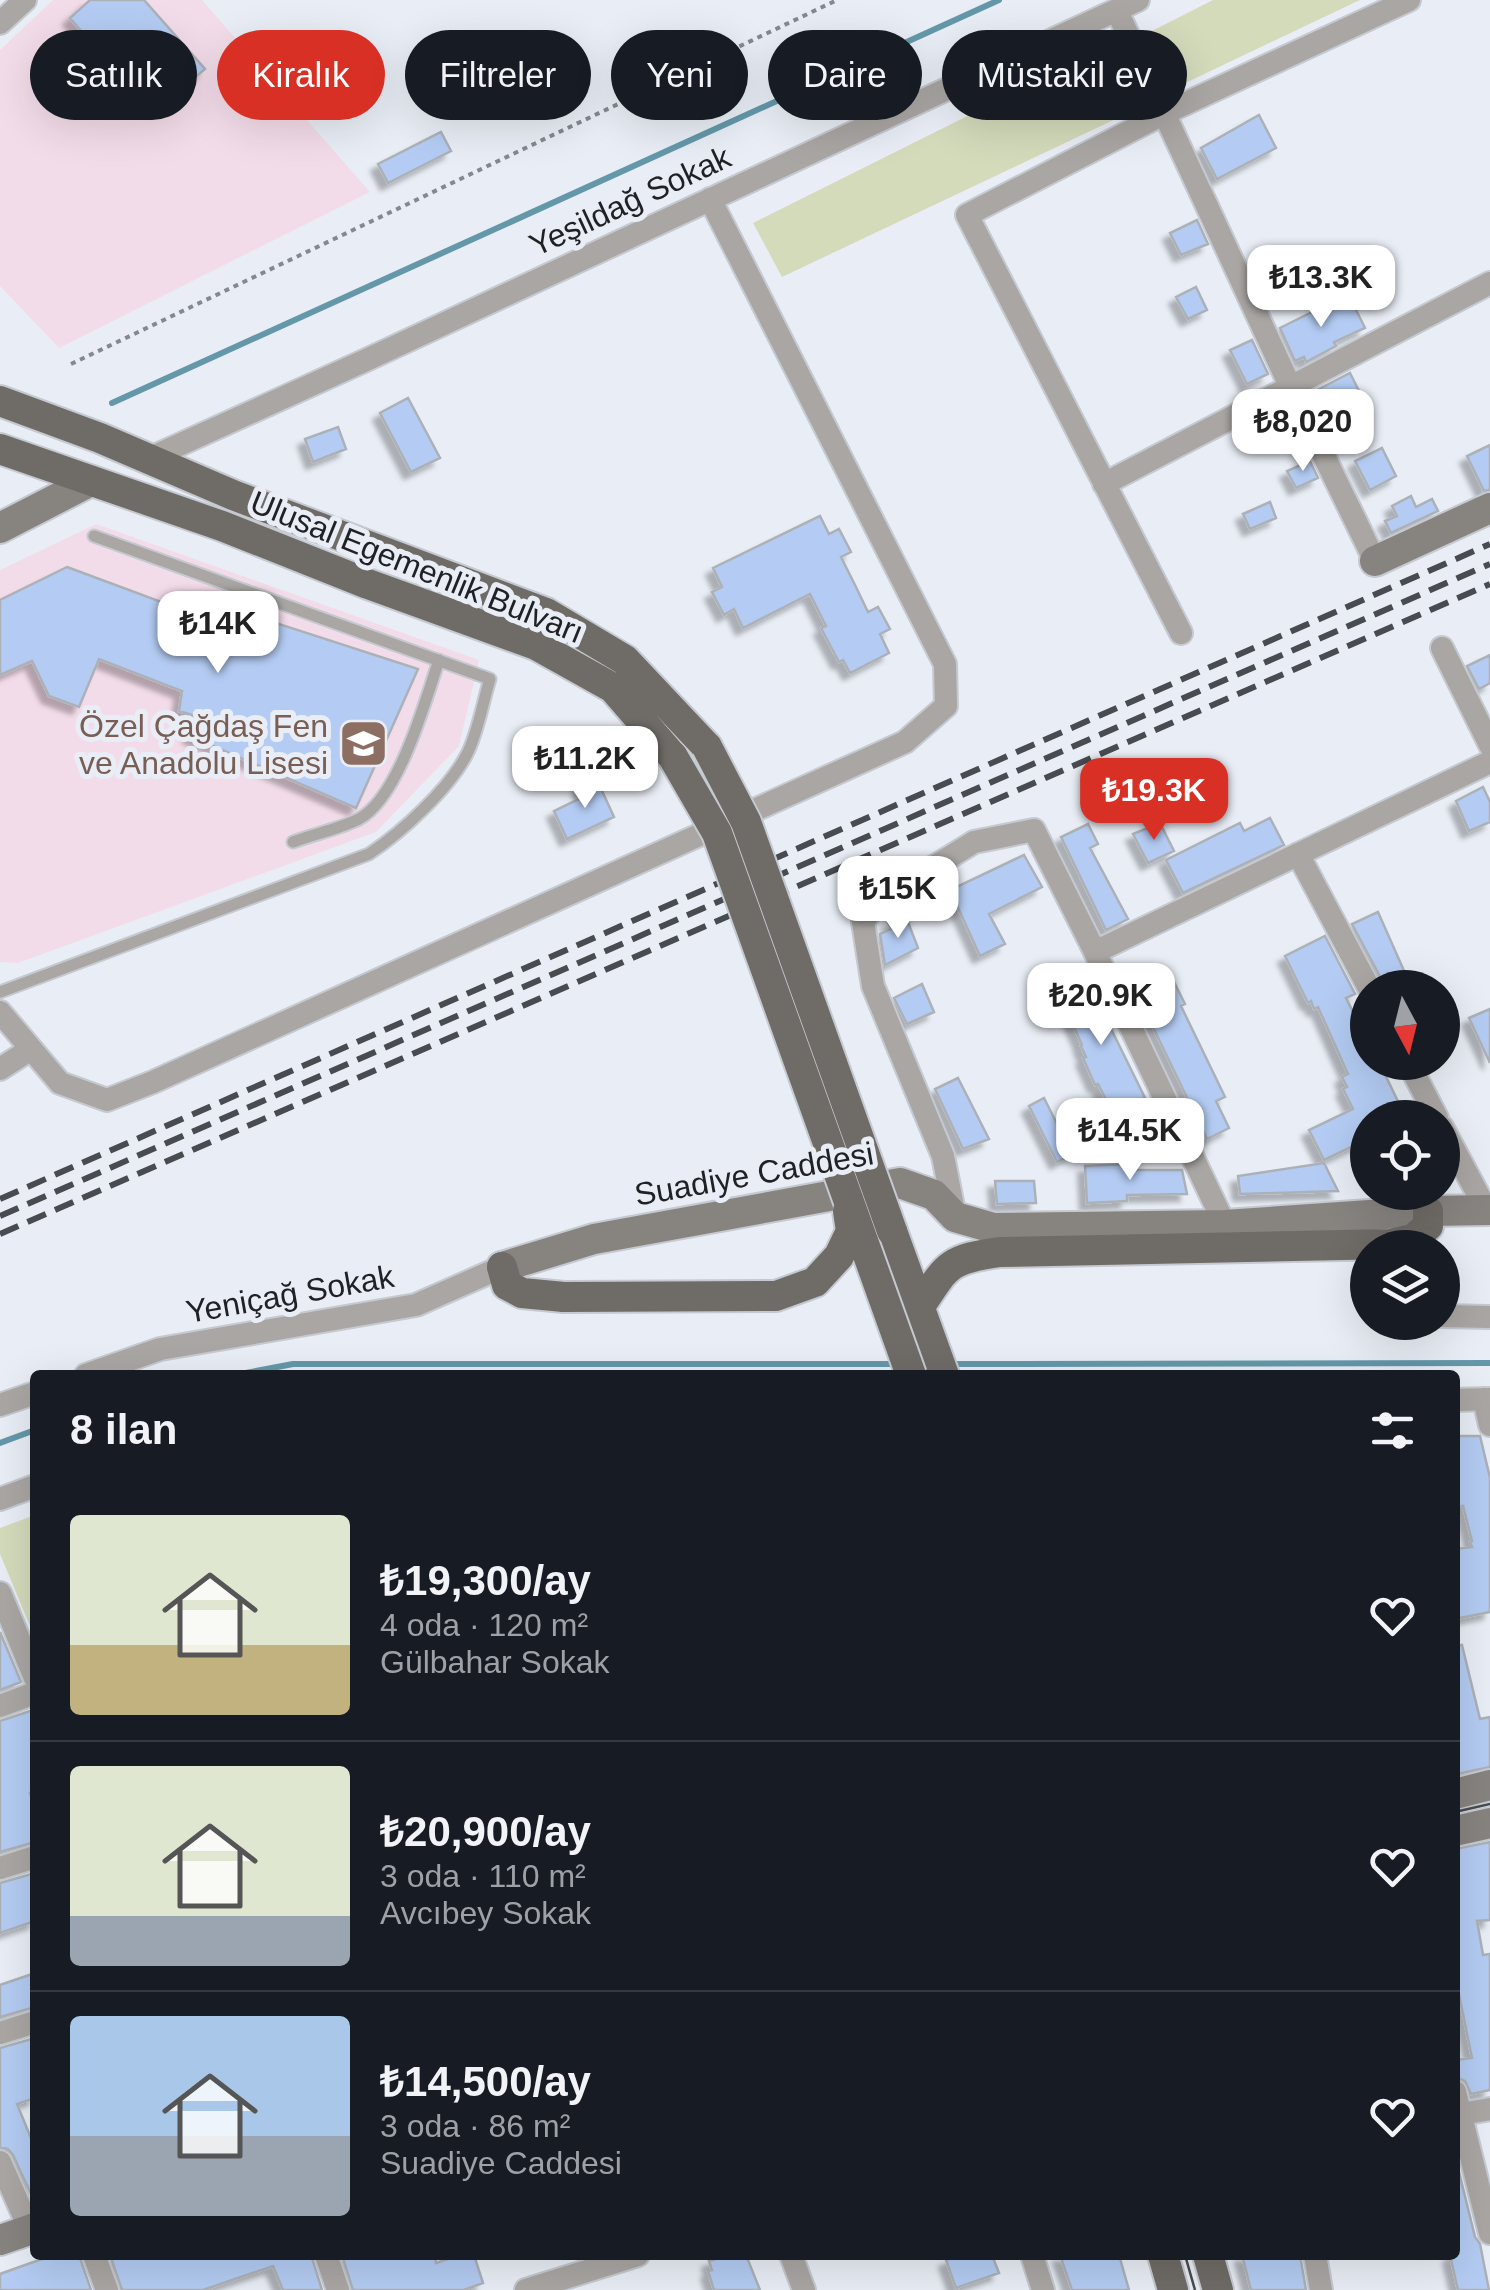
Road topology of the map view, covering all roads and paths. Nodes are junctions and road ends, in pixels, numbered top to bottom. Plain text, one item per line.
1 (837, 0) edge
2 (1409, 0) edge
3 (23, 1) edge
4 (1128, 5) edge
5 (0, 23) edge
6 (1137, 30) edge
7 (1187, 103) edge
8 (1152, 120) edge
9 (1169, 120) edge
10 (710, 199) junction
11 (1490, 283) edge
12 (71, 364) dead end
13 (1290, 386) junction
14 (0, 401) edge
15 (0, 449) edge
16 (148, 459) junction
17 (92, 481) junction
18 (1104, 484) junction
19 (1490, 508) edge
20 (0, 528) edge
21 (94, 536) dead end
22 (1375, 561) joint
23 (1180, 633) dead end
24 (1442, 648) dead end
25 (440, 660) junction
26 (1490, 745) edge
27 (1490, 762) edge
28 (292, 842) dead end
29 (1298, 854) junction
30 (1095, 952) junction
31 (1359, 970) edge
32 (0, 992) edge
33 (0, 1012) edge
34 (31, 1049) junction
35 (0, 1069) edge
36 (1460, 1159) edge
37 (844, 1188) junction
38 (1488, 1210) edge
39 (1428, 1211) junction
40 (954, 1217) junction
41 (1225, 1226) junction
42 (1423, 1230) edge
43 (1350, 1246) edge
44 (502, 1267) junction
45 (919, 1308) junction
46 (1460, 1316) edge
47 (1490, 1317) edge
48 (100, 1370) edge
49 (909, 1370) edge
50 (942, 1370) edge
51 (30, 1395) edge
52 (1487, 1399) edge
53 (1460, 1400) edge
54 (0, 1405) edge
55 (1490, 1425) edge
56 (30, 1488) edge
57 (0, 1499) edge
58 (0, 1594) edge
59 (30, 1666) edge
60 (30, 1696) edge
61 (0, 1706) edge
62 (1490, 1785) edge
63 (1460, 1793) edge
64 (1490, 1823) edge
65 (1460, 1831) edge
66 (30, 1859) edge
67 (0, 1868) edge
68 (30, 2024) edge
69 (0, 2033) edge
70 (1460, 2107) edge
71 (1490, 2108) edge
72 (1460, 2122) edge
73 (0, 2162) edge
74 (30, 2225) edge
75 (30, 2230) edge
76 (1490, 2233) edge
77 (0, 2240) edge
78 (96, 2260) edge
79 (328, 2260) edge
80 (626, 2260) edge
81 (793, 2260) edge
82 (1034, 2260) edge
83 (1165, 2260) edge
84 (1209, 2260) edge
85 (1316, 2260) edge
86 (567, 2284) edge
87 (107, 2290) edge
88 (338, 2290) edge
89 (526, 2290) edge
90 (804, 2290) edge
91 (1043, 2290) edge
92 (1174, 2290) edge
93 (1218, 2290) edge
94 (1321, 2290) edge

1 - 12 path
2 - 7 street
3 - 5 street
4 - 6 street
4 - 10 street, Yeşildağ Sokak
8 - 18 street
9 - 13 street
10 - 16 street, Yeşildağ Sokak
10 - 34 street
11 - 13 street
13 - 18 street
13 - 22 street
14 - 16 main road, Ulusal Egemenlik Bulvarı
15 - 17 main road, Ulusal Egemenlik Bulvarı
16 - 45 main road, Ulusal Egemenlik Bulvarı, bridge
17 - 20 main road
17 - 37 main road, Ulusal Egemenlik Bulvarı, bridge
18 - 23 street
19 - 22 main road
21 - 25 lane
24 - 26 street
25 - 28 lane
25 - 32 lane
27 - 29 street
29 - 30 street
29 - 31 street
30 - 40 street
30 - 41 street
33 - 34 street
34 - 35 street
36 - 38 street
37 - 44 main road, bridge
37 - 49 main road, bridge
38 - 39 main road, Suadiye Caddesi
39 - 41 main road, Suadiye Caddesi
39 - 42 main road
40 - 41 main road, Suadiye Caddesi
40 - 44 main road, Suadiye Caddesi
43 - 45 main road
44 - 48 street, Yeniçağ Sokak
45 - 50 main road, Ulusal Egemenlik Bulvarı
46 - 47 street
51 - 54 street
52 - 53 street
52 - 55 street
56 - 57 street
58 - 59 street
60 - 61 street
62 - 63 main road
64 - 65 main road
66 - 67 street
68 - 69 street
70 - 71 street
72 - 76 street
73 - 74 street
75 - 77 main road
78 - 87 street
79 - 88 street
80 - 86 street
81 - 90 street
82 - 91 street
83 - 92 main road
84 - 93 main road
85 - 94 street
86 - 89 street

